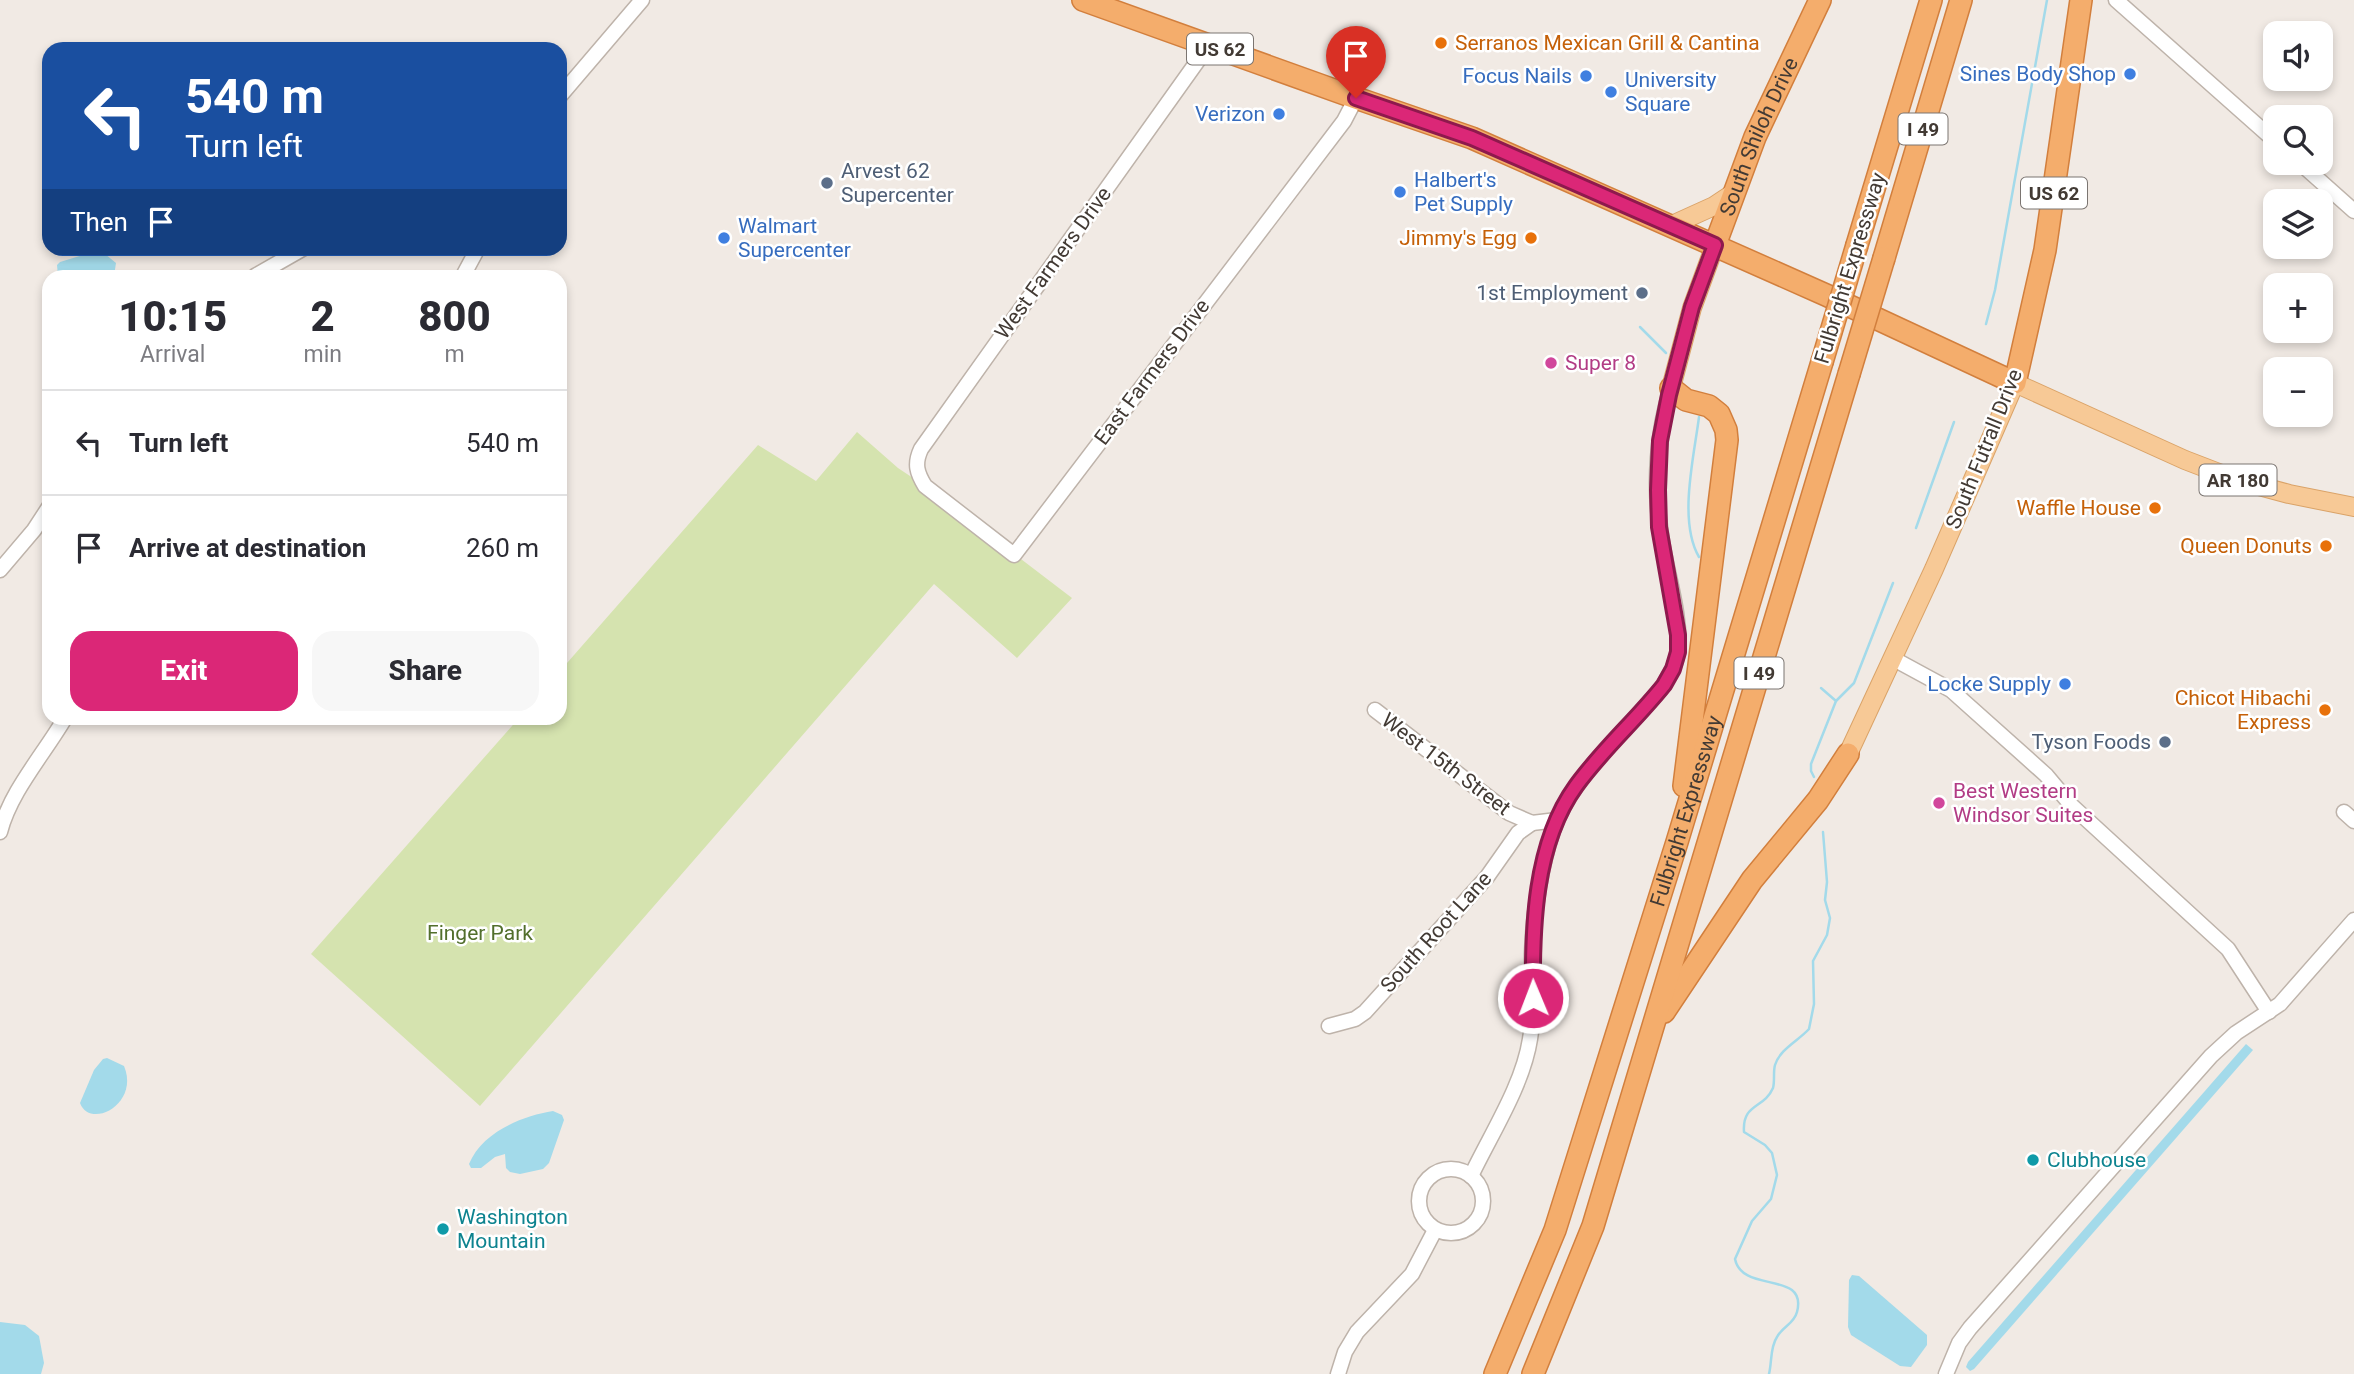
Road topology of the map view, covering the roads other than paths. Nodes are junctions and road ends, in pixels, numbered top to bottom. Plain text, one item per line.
1 (642, 0) edge
2 (1083, 0) edge
3 (1820, 0) edge
4 (1931, 0) edge
5 (1961, 0) edge
6 (2081, 0) edge
7 (2116, 0) edge
8 (1129, 8) edge
9 (1209, 45) junction
10 (567, 88) edge
11 (1356, 98) junction
12 (2263, 130) edge
13 (2314, 175) edge
14 (1732, 194) junction
15 (2354, 211) edge
16 (1672, 225) junction
17 (1715, 245) junction
18 (290, 256) edge
19 (266, 270) edge
20 (2015, 383) junction
21 (1671, 388) junction
22 (925, 486) joint
23 (2354, 507) edge
24 (42, 518) edge
25 (0, 570) edge
26 (1892, 658) junction
27 (1375, 710) dead end
28 (61, 725) edge
29 (1848, 754) joint
30 (1557, 820) junction
31 (1532, 823) junction
32 (0, 832) edge
33 (1677, 842) junction
34 (2354, 920) edge
35 (2269, 1012) junction
36 (1329, 1026) dead end
37 (1651, 1031) junction
38 (1471, 1176) junction
39 (1435, 1230) junction
40 (1338, 1374) edge
41 (1495, 1374) edge
42 (1533, 1374) edge
43 (1946, 1374) edge

1 - 10 street
2 - 8 highway, US 62
3 - 14 highway, South Shiloh Drive
4 - 33 highway, Fulbright Expressway / I 49, bridge
5 - 37 highway, Fulbright Expressway / I 49, bridge
6 - 20 highway, South Futrall Drive / US 62
7 - 12 street
8 - 9 highway, US 62
9 - 11 highway, US 62
9 - 22 street, West Farmers Drive
11 - 16 highway, US 62
11 - 22 street, East Farmers Drive
13 - 15 street
14 - 16 main road
14 - 17 highway, South Shiloh Drive
16 - 17 highway, US 62
17 - 20 highway, US 62
17 - 21 main road, South Shiloh Drive
18 - 19 street
20 - 23 main road, AR 180
20 - 26 main road, South Futrall Drive
21 - 30 street, South Shiloh Drive
21 - 33 highway
24 - 25 street
26 - 29 main road, South Futrall Drive
26 - 35 street
27 - 31 street, West 15th Street
28 - 32 street
29 - 37 highway
30 - 31 street, West 15th Street
30 - 38 street, South Shiloh Drive
31 - 36 street, South Root Lane
33 - 41 highway, Fulbright Expressway / I 49
34 - 35 street
35 - 43 street
37 - 42 highway, Fulbright Expressway / I 49
38 - 39 street
38 - 39 street
39 - 40 street

